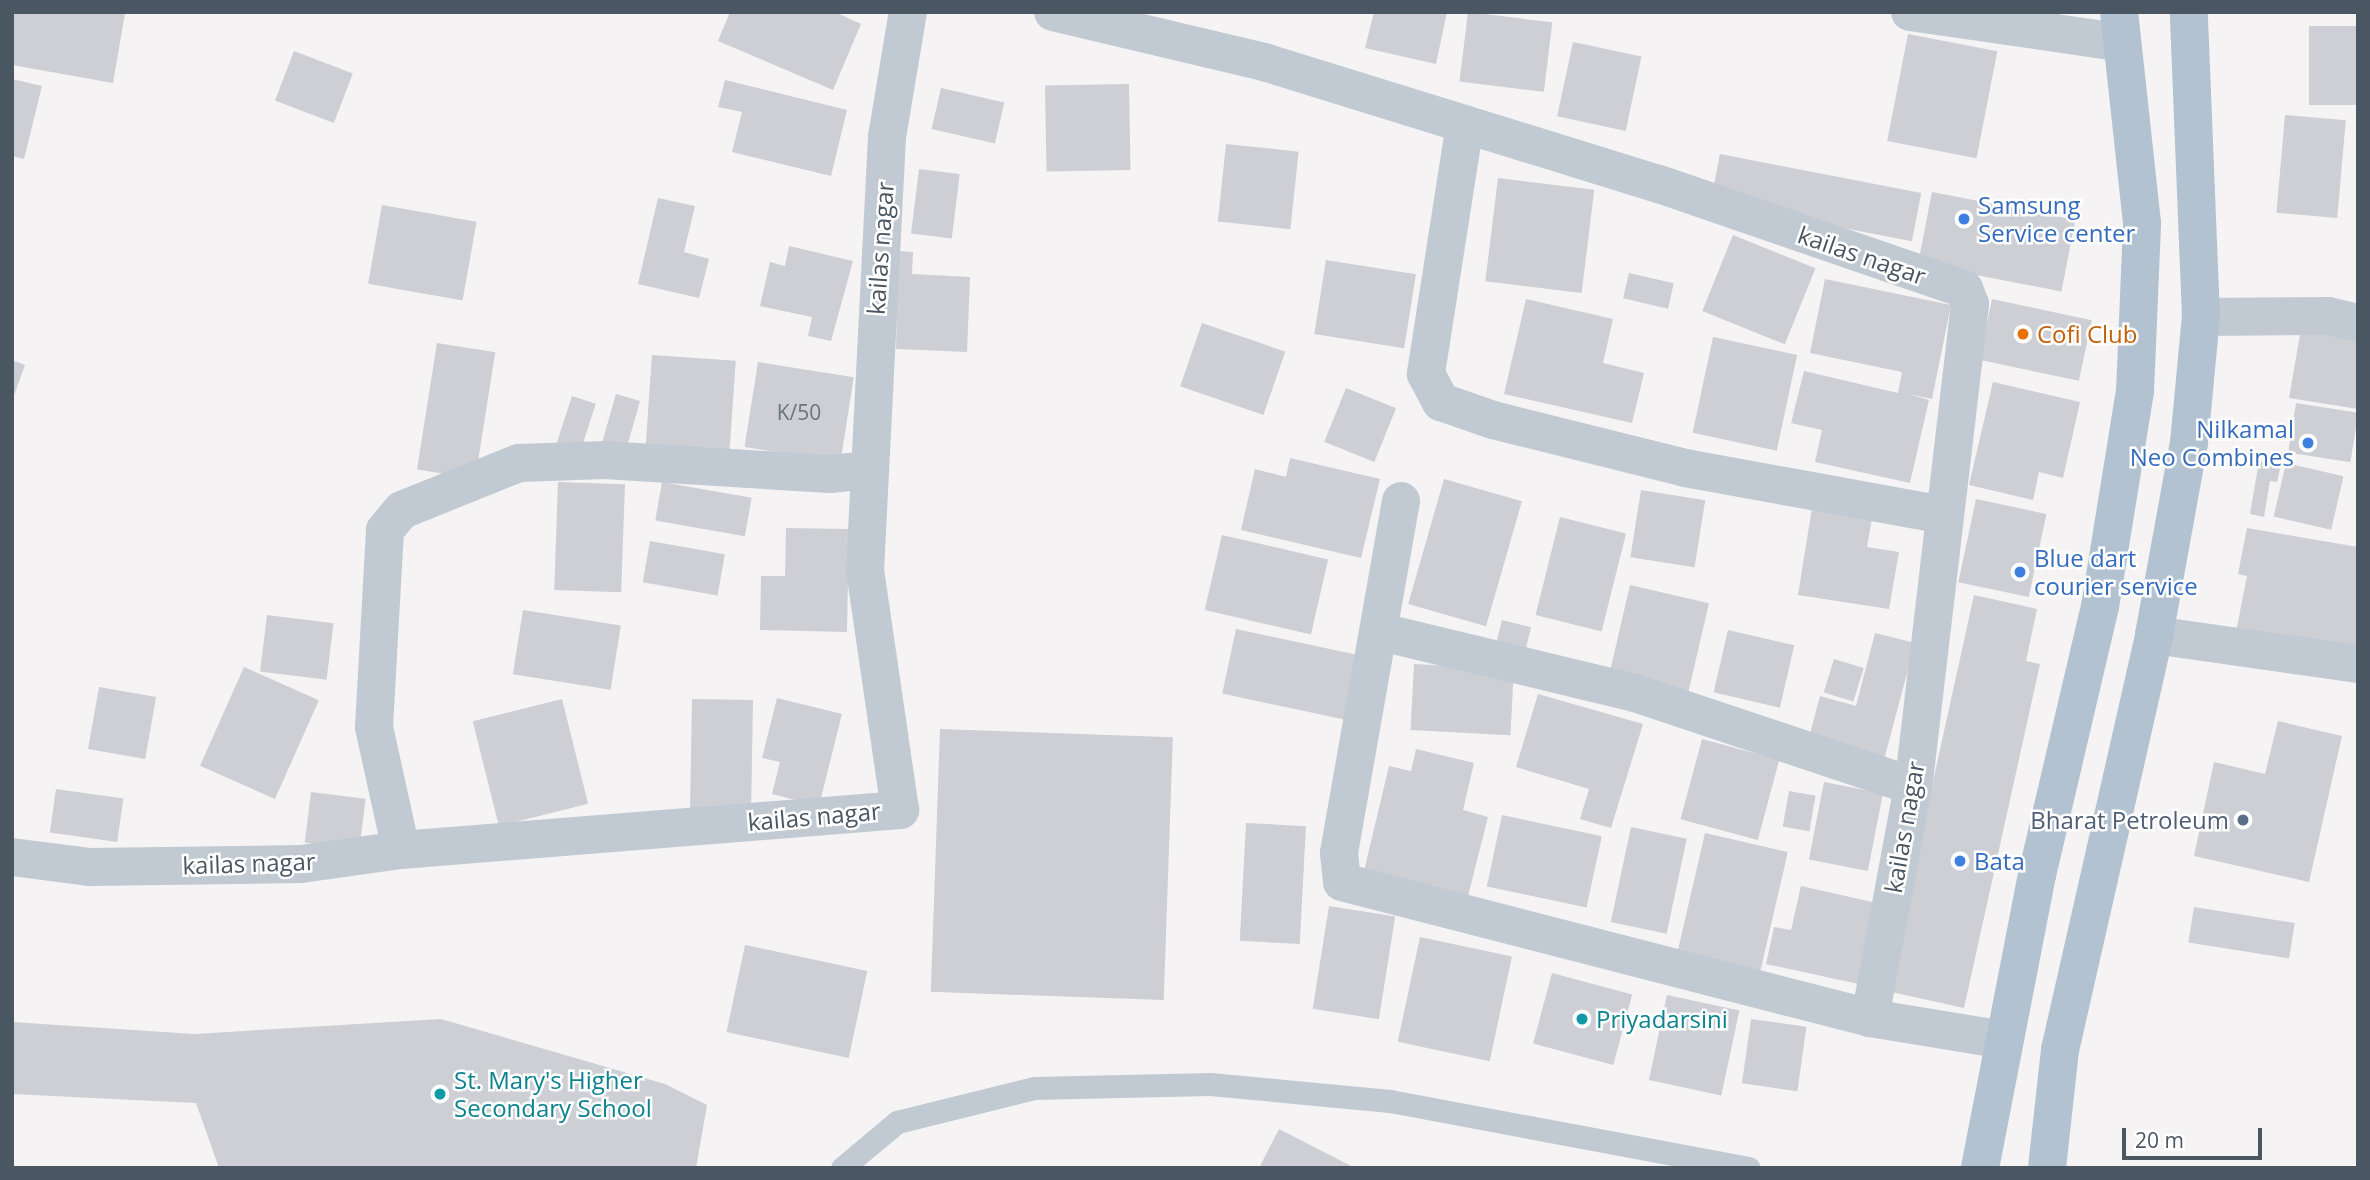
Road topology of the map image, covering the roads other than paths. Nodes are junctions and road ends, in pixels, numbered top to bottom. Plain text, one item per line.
1 (908, 12) edge
2 (1053, 12) edge
3 (1910, 12) edge
4 (2189, 12) edge
5 (2119, 27) edge
6 (1465, 124) junction
7 (2201, 317) junction
8 (2358, 323) edge
9 (867, 470) junction
10 (1401, 501) dead end
11 (1943, 515) junction
12 (1381, 632) junction
13 (2154, 635) junction
14 (2358, 664) edge
15 (1913, 786) junction
16 (401, 849) junction
17 (12, 857) edge
18 (1870, 1018) junction
19 (2004, 1040) junction
20 (842, 1168) edge
21 (1749, 1168) edge
22 (1980, 1168) edge
23 (2046, 1168) edge

1 - 9 street, kailas nagar
2 - 6 street, kailas nagar
3 - 5 street
4 - 7 main road
5 - 19 main road
6 - 11 street, kailas nagar
6 - 11 street
7 - 8 street
7 - 13 main road
9 - 16 street
9 - 16 street, kailas nagar
10 - 12 street
11 - 15 street, kailas nagar
12 - 15 street
12 - 18 street
13 - 14 street
13 - 23 main road
15 - 18 street, kailas nagar
16 - 17 street, kailas nagar
18 - 19 street
19 - 22 main road
20 - 21 lane

